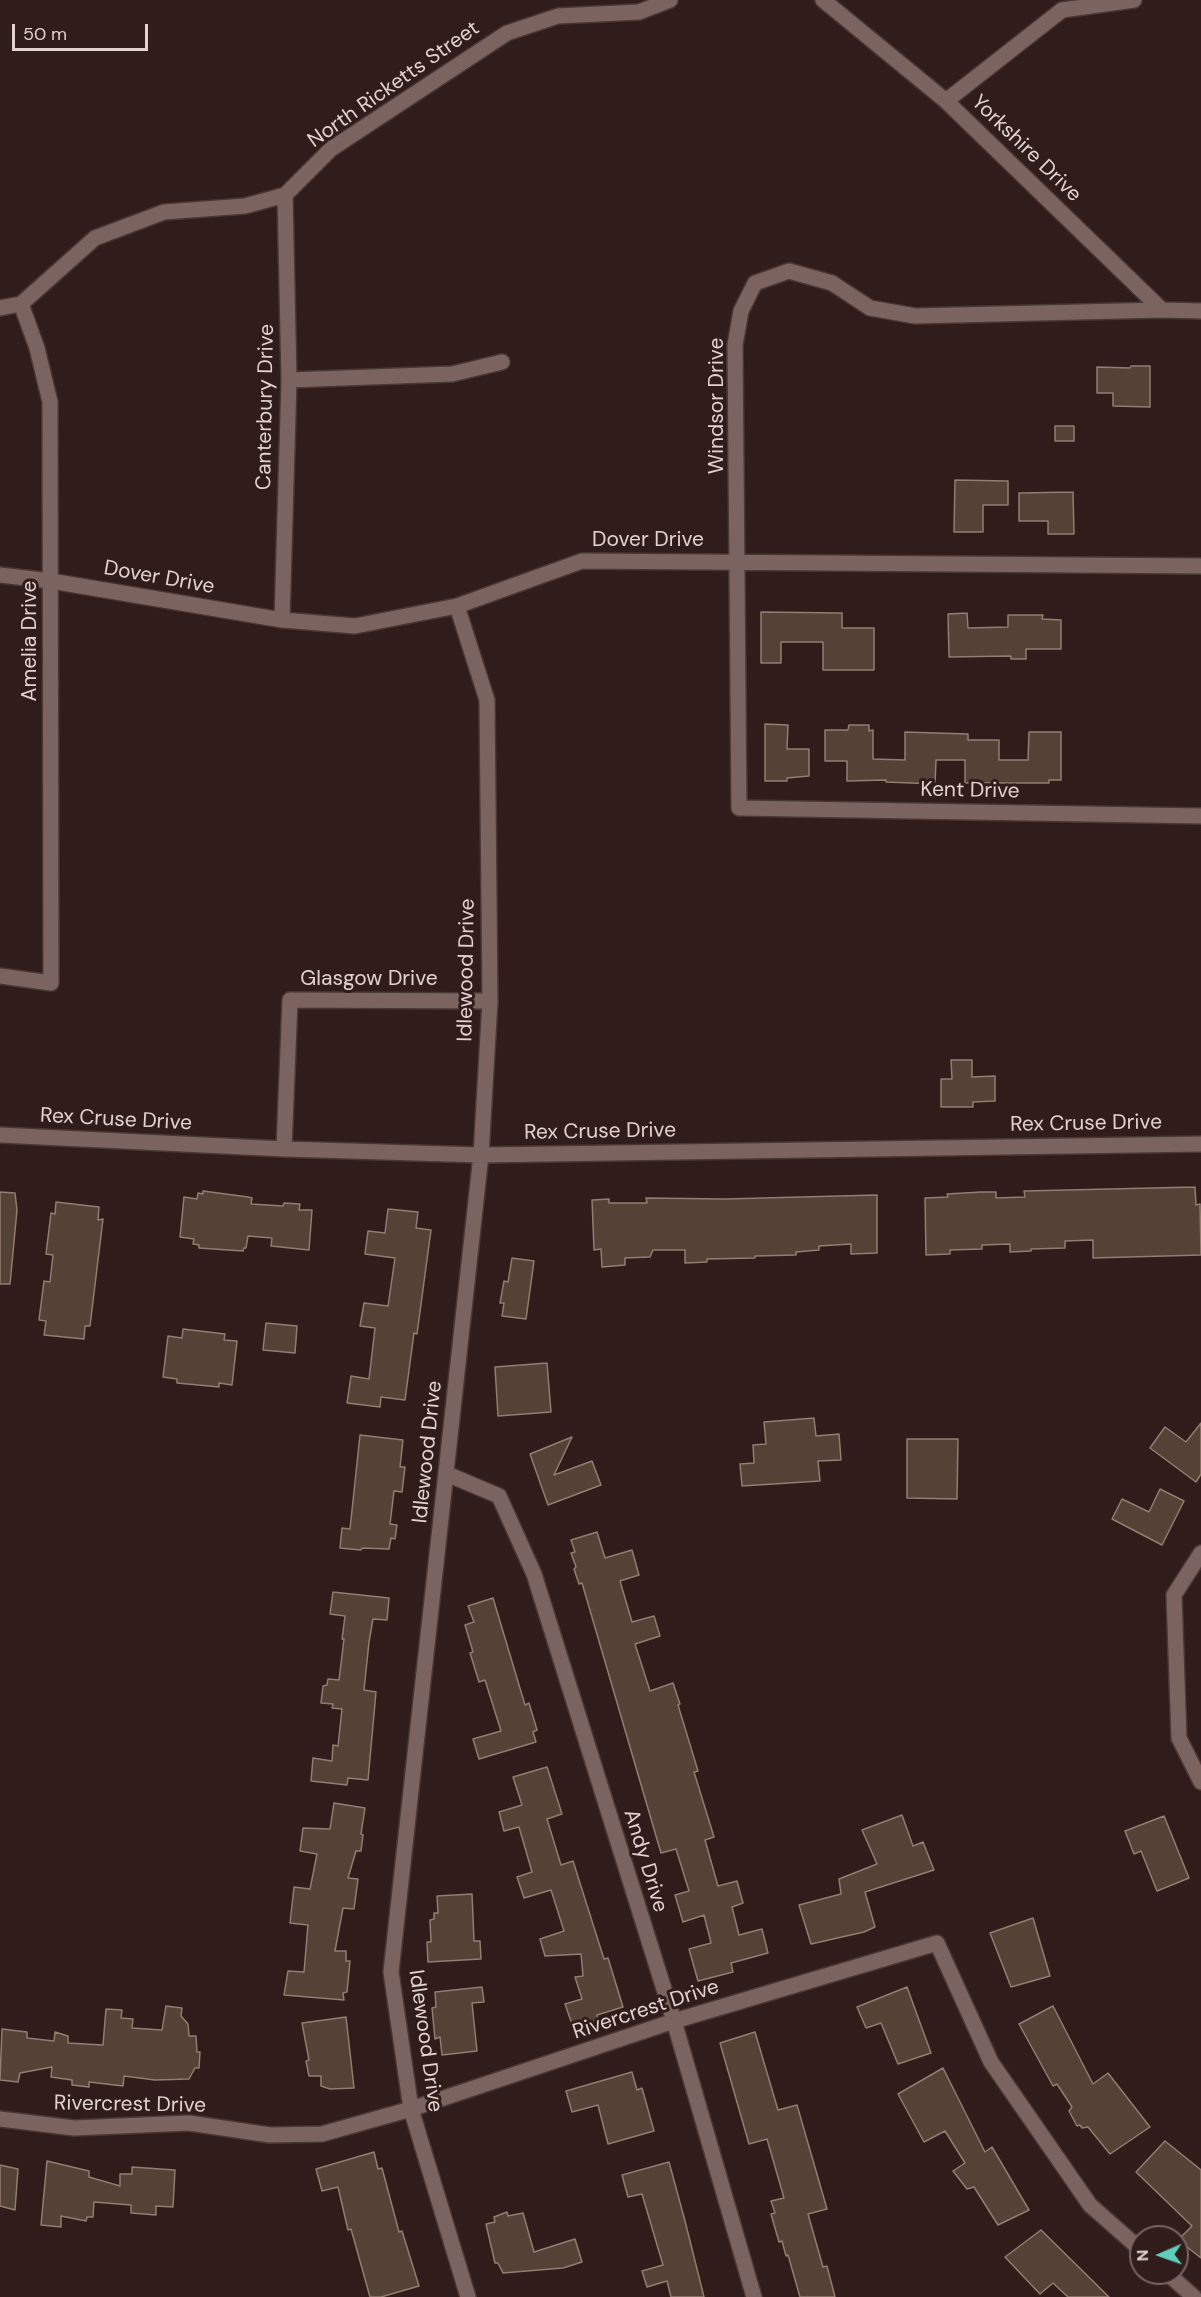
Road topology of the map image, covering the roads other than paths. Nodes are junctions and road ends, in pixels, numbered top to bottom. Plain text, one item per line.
1 (670, 0) edge
2 (823, 0) edge
3 (1134, 0) edge
4 (946, 101) junction
5 (285, 195) junction
6 (21, 304) junction
7 (0, 308) edge
8 (1162, 310) junction
9 (1201, 311) edge
10 (502, 362) dead end
11 (289, 380) junction
12 (739, 561) junction
13 (1201, 566) edge
14 (0, 575) edge
15 (51, 581) junction
16 (457, 606) junction
17 (282, 620) junction
18 (739, 808) joint
19 (1201, 816) edge
20 (0, 976) edge
21 (490, 1001) junction
22 (0, 1135) edge
23 (1201, 1143) edge
24 (284, 1149) junction
25 (481, 1155) junction
26 (447, 1474) junction
27 (1201, 1554) edge
28 (1201, 1782) edge
29 (674, 2021) junction
30 (411, 2109) junction
31 (0, 2119) edge
32 (1129, 2239) edge
33 (1180, 2285) edge
34 (468, 2297) edge
35 (754, 2297) edge
36 (1194, 2297) edge

1 - 5 street, North Ricketts Street
2 - 4 street, Yorkshire Drive
3 - 4 street
4 - 8 street, Yorkshire Drive
5 - 6 street, North Ricketts Street
5 - 11 street, Canterbury Drive
6 - 7 street
6 - 15 street, Amelia Drive
8 - 9 street
8 - 12 street, Windsor Drive
10 - 11 street
11 - 17 street, Canterbury Drive
12 - 13 street, Dover Drive
12 - 16 street, Dover Drive
12 - 18 street, Windsor Drive
14 - 15 street, Dover Drive
15 - 17 street, Dover Drive
15 - 20 street, Amelia Drive
16 - 17 street, Dover Drive
16 - 21 street, Idlewood Drive
18 - 19 street, Kent Drive
21 - 24 street, Glasgow Drive
21 - 25 street, Idlewood Drive
22 - 24 street, Rex Cruse Drive
23 - 25 street, Rex Cruse Drive
24 - 25 street, Rex Cruse Drive
25 - 26 street, Idlewood Drive
26 - 29 street, Andy Drive
26 - 30 street, Idlewood Drive
27 - 28 street
29 - 30 street, Rivercrest Drive
29 - 32 street, Rivercrest Drive
29 - 35 street, Andy Drive
30 - 31 street, Rivercrest Drive
30 - 34 street, Idlewood Drive
33 - 36 street

